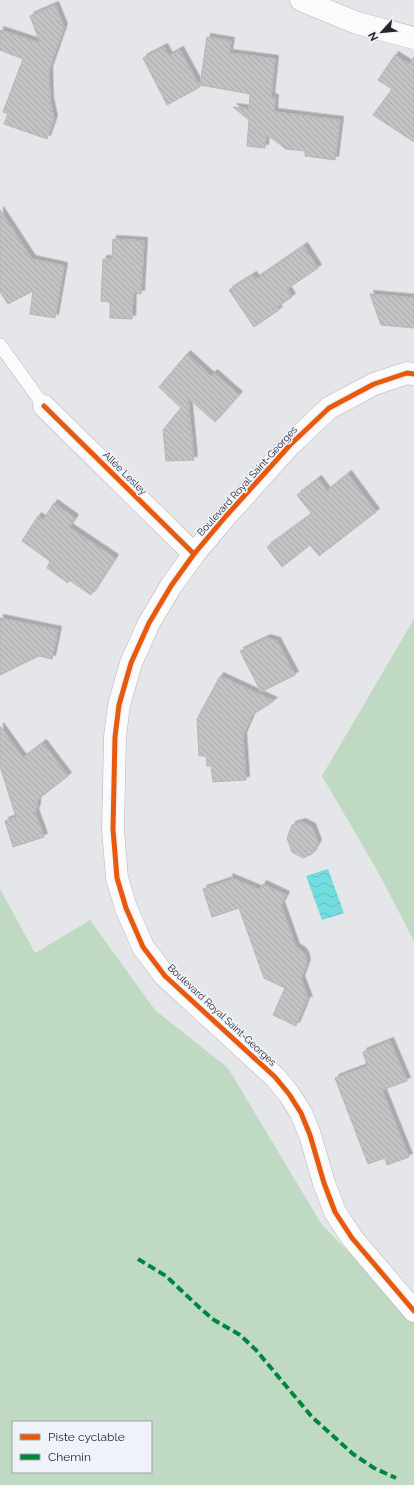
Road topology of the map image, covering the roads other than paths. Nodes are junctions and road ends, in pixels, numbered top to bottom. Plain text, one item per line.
1 (301, 0) edge
2 (414, 38) edge
3 (0, 345) edge
4 (414, 374) edge
5 (44, 406) joint
6 (194, 554) junction
7 (414, 1311) edge

1 - 2 street
3 - 5 lane, Allée Lesley
4 - 6 street, Boulevard Royal Saint-Georges
5 - 6 street, Allée Lesley
6 - 7 street, Boulevard Royal Saint-Georges

